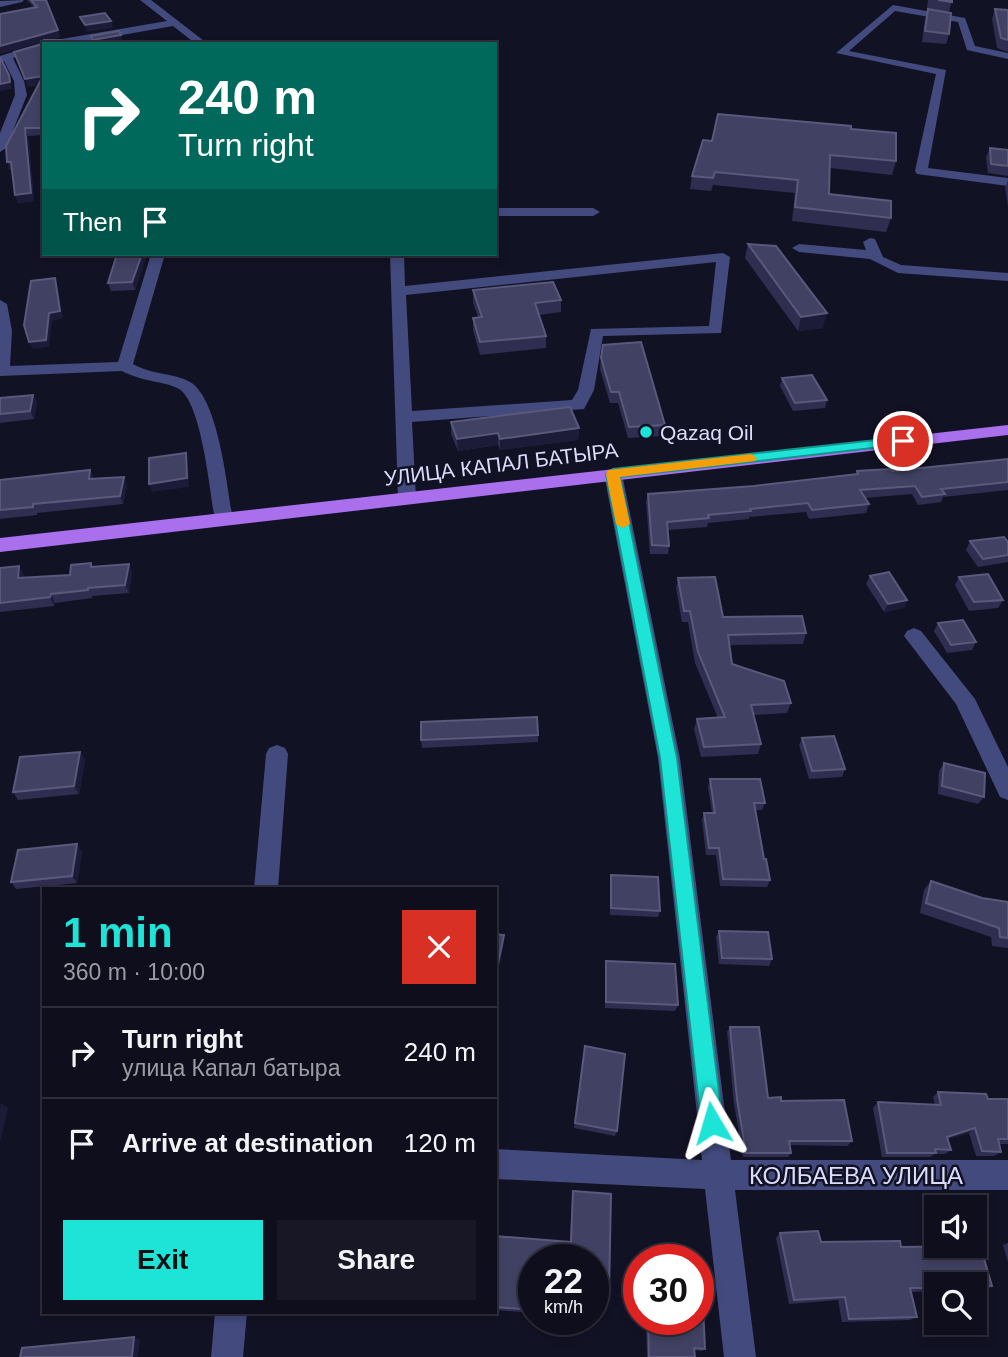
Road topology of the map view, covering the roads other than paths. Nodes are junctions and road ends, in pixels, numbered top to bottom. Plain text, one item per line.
1 (19, 0) edge
2 (145, 0) edge
3 (0, 4) edge
4 (174, 23) junction
5 (63, 42) edge
6 (200, 42) edge
7 (42, 46) edge
8 (1008, 56) edge
9 (4, 58) edge
10 (6, 116) edge
11 (0, 148) edge
12 (1008, 182) edge
13 (497, 212) edge
14 (593, 212) dead end
15 (799, 248) dead end
16 (157, 256) edge
17 (397, 256) edge
18 (1008, 277) edge
19 (399, 291) junction
20 (0, 304) edge
21 (125, 366) junction
22 (1, 371) edge
23 (404, 418) junction
24 (1008, 430) edge
25 (613, 474) junction
26 (407, 498) junction
27 (224, 520) junction
28 (0, 545) edge
29 (914, 636) dead end
30 (277, 754) dead end
31 (1008, 790) edge
32 (265, 887) edge
33 (497, 1164) edge
34 (1008, 1174) edge
35 (718, 1175) junction
36 (231, 1314) edge
37 (227, 1357) edge
38 (740, 1357) edge

1 - 3 street
2 - 4 street
4 - 5 street
4 - 6 street
7 - 9 street
8 - 12 street
9 - 10 street
10 - 11 street
13 - 14 street
15 - 18 street
16 - 21 street
17 - 19 street
19 - 23 street
19 - 23 street
20 - 22 street
21 - 22 street
21 - 27 street
23 - 26 street
24 - 25 main road, УЛИЦА КАПАЛ БАТЫРА
25 - 26 main road, УЛИЦА КАПАЛ БАТЫРА
25 - 35 street
26 - 27 main road, УЛИЦА КАПАЛ БАТЫРА
27 - 28 main road, УЛИЦА КАПАЛ БАТЫРА
29 - 31 street
30 - 32 street
33 - 35 street, КОЛБАЕВА УЛИЦА
34 - 35 street, КОЛБАЕВА УЛИЦА
35 - 38 street
36 - 37 street

